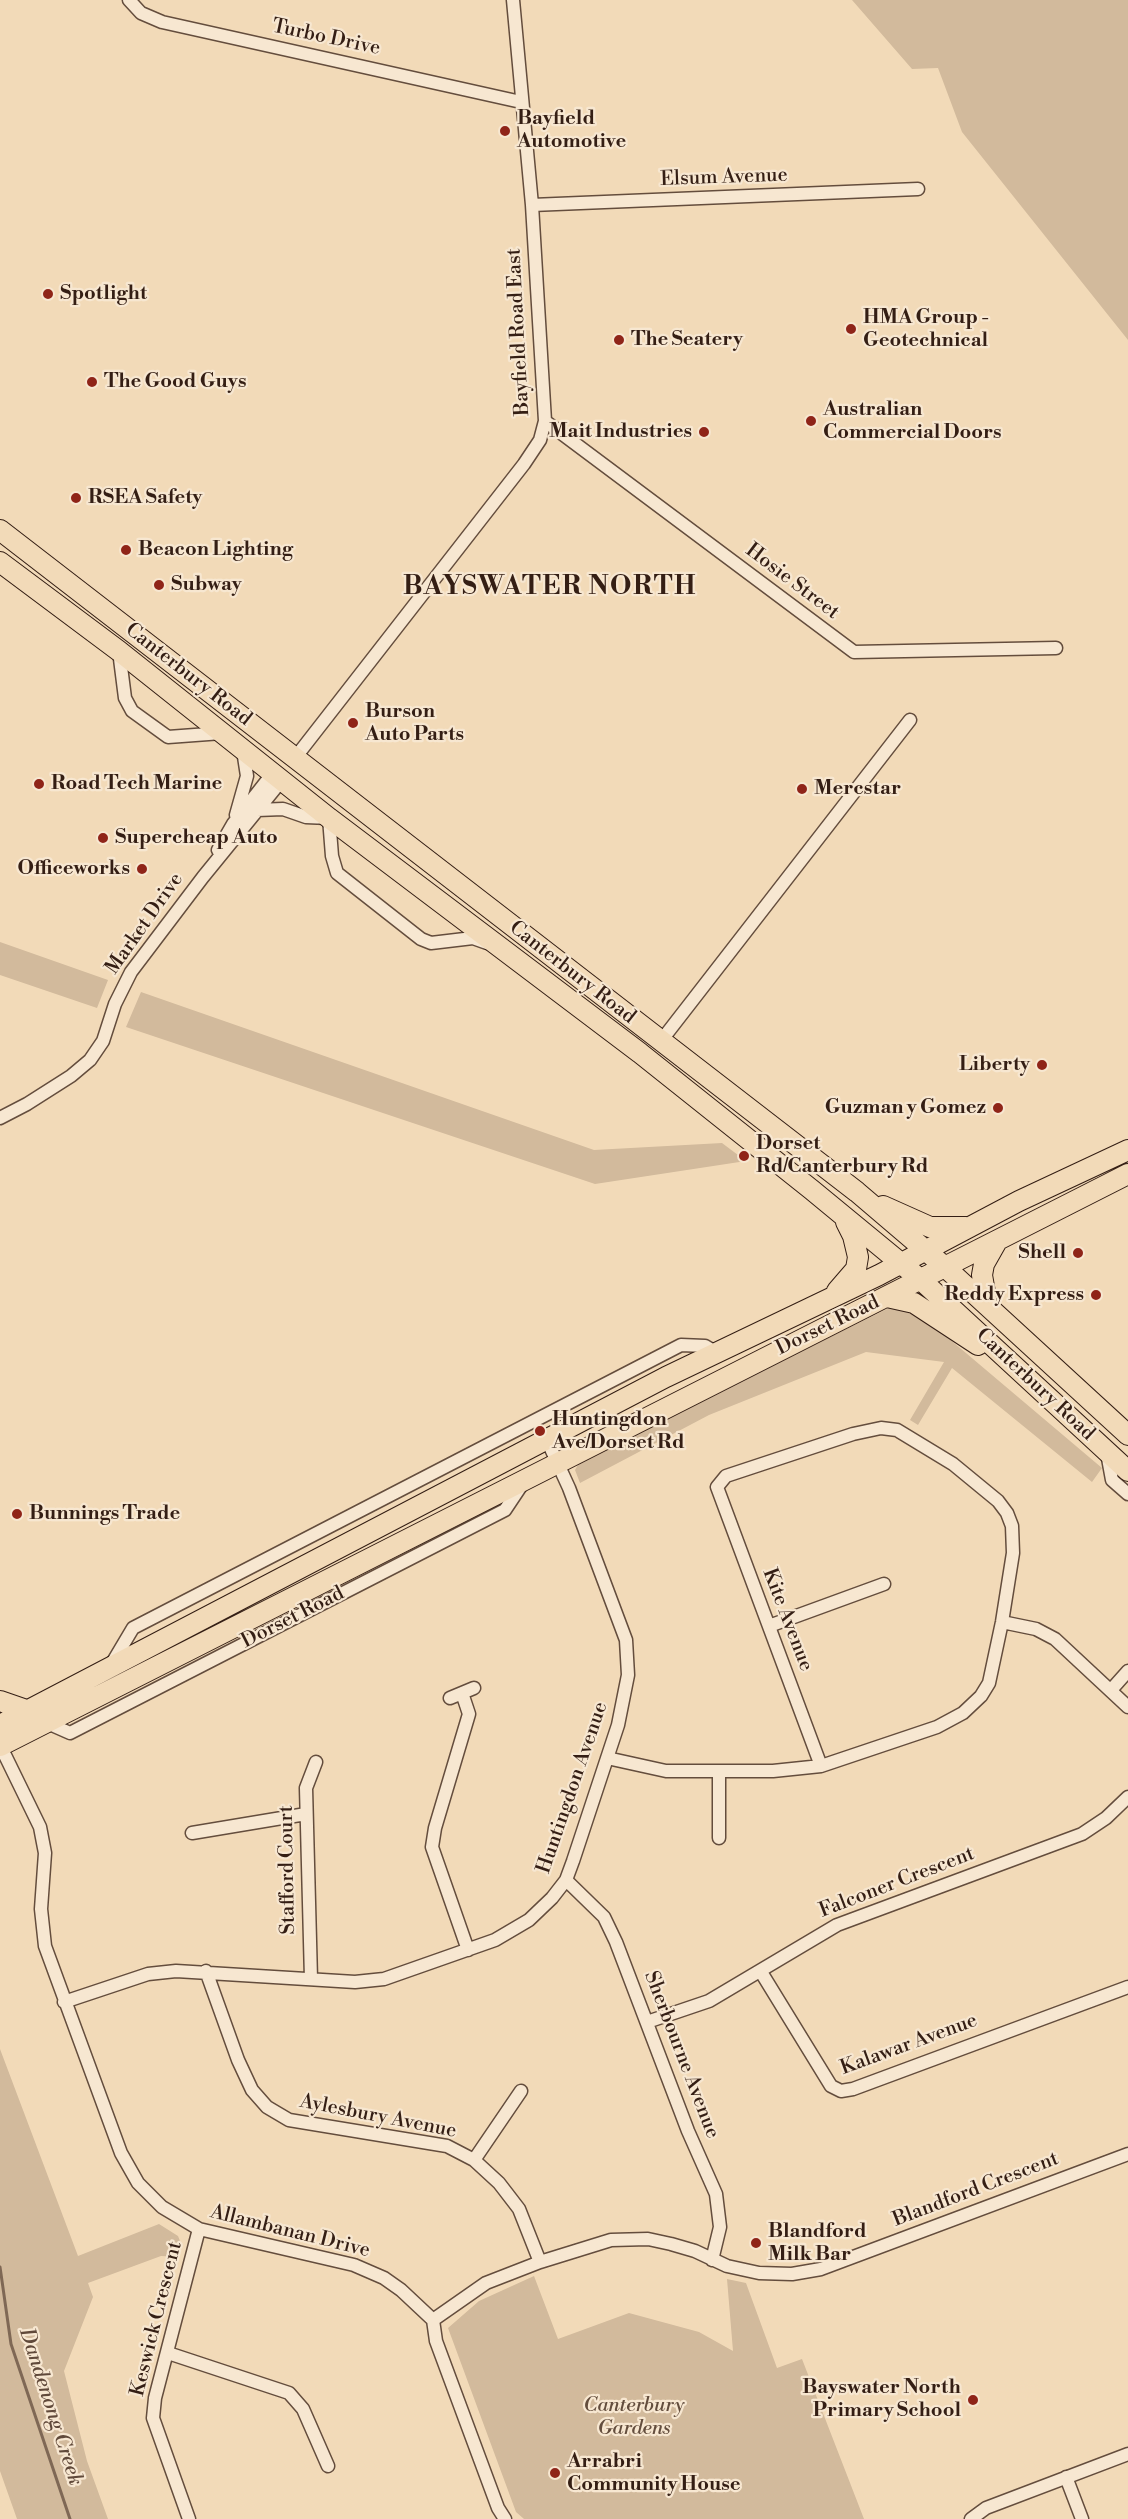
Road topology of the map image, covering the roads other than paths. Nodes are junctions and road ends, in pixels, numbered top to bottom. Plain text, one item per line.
1 (129, 0) edge
2 (513, 0) edge
3 (521, 102) junction
4 (918, 189) dead end
5 (532, 206) junction
6 (545, 421) junction
7 (0, 530) edge
8 (0, 562) edge
9 (1056, 648) dead end
10 (119, 651) junction
11 (910, 720) dead end
12 (222, 734) junction
13 (243, 749) junction
14 (295, 758) junction
15 (277, 776) junction
16 (257, 810) junction
17 (329, 818) junction
18 (233, 824) junction
19 (215, 859) junction
20 (504, 950) junction
21 (543, 950) junction
22 (529, 968) junction
23 (661, 1041) junction
24 (0, 1118) edge
25 (1128, 1150) edge
26 (1128, 1174) edge
27 (857, 1192) junction
28 (842, 1216) junction
29 (970, 1226) junction
30 (997, 1241) junction
31 (926, 1250) junction
32 (902, 1264) junction
33 (945, 1267) junction
34 (920, 1279) junction
35 (887, 1297) junction
36 (831, 1298) junction
37 (987, 1305) junction
38 (715, 1352) junction
39 (1030, 1379) junction
40 (1128, 1435) edge
41 (547, 1440) junction
42 (1107, 1452) junction
43 (558, 1461) junction
44 (1128, 1471) edge
45 (1128, 1494) edge
46 (366, 1510) junction
47 (396, 1518) junction
48 (884, 1584) dead end
49 (1002, 1622) junction
50 (769, 1626) junction
51 (110, 1666) junction
52 (1128, 1671) edge
53 (1111, 1690) junction
54 (450, 1698) dead end
55 (0, 1701) edge
56 (1128, 1707) edge
57 (26, 1710) junction
58 (0, 1725) edge
59 (0, 1745) edge
60 (608, 1758) junction
61 (316, 1762) dead end
62 (821, 1766) junction
63 (719, 1773) junction
64 (1128, 1797) edge
65 (306, 1814) junction
66 (192, 1833) dead end
67 (719, 1838) dead end
68 (566, 1880) junction
69 (468, 1950) junction
70 (206, 1971) junction
71 (761, 1972) junction
72 (311, 1978) junction
73 (1128, 1987) edge
74 (64, 2002) junction
75 (647, 2022) junction
76 (521, 2091) dead end
77 (1128, 2154) edge
78 (474, 2160) junction
79 (199, 2229) junction
80 (712, 2260) junction
81 (540, 2262) junction
82 (433, 2320) junction
83 (168, 2353) junction
84 (1128, 2454) edge
85 (328, 2466) dead end
86 (1066, 2477) junction
87 (189, 2519) edge
88 (505, 2519) edge
89 (971, 2519) edge
90 (1082, 2519) edge

1 - 3 street, Turbo Drive
2 - 3 street, Bayfield Road East
3 - 5 street, Bayfield Road East
4 - 5 street, Elsum Avenue
5 - 6 street, Bayfield Road East
6 - 9 street, Hosie Street
6 - 14 street, Bayfield Road East
7 - 14 main road, Canterbury Road
8 - 10 main road, Canterbury Road
10 - 12 main road, Canterbury Road
10 - 12 street
11 - 23 street
12 - 13 main road, Canterbury Road
13 - 15 main road, Canterbury Road
13 - 18 street
14 - 15 main road
14 - 21 main road, Canterbury Road
15 - 16 street, Market Drive
15 - 17 main road, Canterbury Road
15 - 18 street, Market Drive
16 - 17 street
16 - 19 street, Market Drive
17 - 20 main road, Canterbury Road
17 - 20 street
18 - 19 street, Market Drive
19 - 24 street, Market Drive
20 - 22 main road, Canterbury Road
21 - 22 main road
21 - 23 main road, Canterbury Road
22 - 28 main road, Canterbury Road
23 - 27 main road, Canterbury Road
25 - 29 main road, Dorset Road
26 - 30 main road, Dorset Road
27 - 29 main road
27 - 31 main road, Canterbury Road
28 - 32 main road, Canterbury Road
28 - 36 main road
29 - 31 main road, Dorset Road
30 - 33 main road, Dorset Road
30 - 37 main road
31 - 32 main road, Dorset Road
31 - 33 main road, Canterbury Road
32 - 34 main road, Canterbury Road
32 - 36 main road, Dorset Road
33 - 34 main road, Dorset Road
33 - 37 main road, Canterbury Road
34 - 35 main road, Dorset Road
34 - 39 main road, Canterbury Road
35 - 39 main road
35 - 43 main road, Dorset Road
36 - 38 main road, Dorset Road
37 - 40 main road, Canterbury Road
38 - 41 main road, Dorset Road
38 - 46 street
39 - 42 main road, Canterbury Road
41 - 43 street, Huntingdon Avenue
41 - 47 main road, Dorset Road
42 - 44 main road, Canterbury Road
42 - 45 street, Canterbury Road
43 - 59 main road, Dorset Road
43 - 60 street, Huntingdon Avenue
46 - 47 street
46 - 51 street
47 - 51 main road, Dorset Road
48 - 50 street
49 - 50 street, Kite Avenue
49 - 53 street
49 - 62 street
50 - 62 street, Kite Avenue
51 - 57 main road, Dorset Road
52 - 53 street
53 - 56 street
54 - 69 street
55 - 57 main road
57 - 58 main road, Dorset Road
59 - 74 street, Allambanan Drive
60 - 63 street
60 - 68 street, Huntingdon Avenue
61 - 65 street, Stafford Court
62 - 63 street
63 - 67 street
64 - 71 street, Falconer Crescent
65 - 66 street
65 - 72 street, Stafford Court
68 - 69 street, Huntingdon Avenue
68 - 75 street, Sherbourne Avenue
69 - 72 street, Huntingdon Avenue
70 - 72 street, Huntingdon Avenue
70 - 74 street, Huntingdon Avenue
70 - 78 street, Aylesbury Avenue
71 - 73 street, Kalawar Avenue
71 - 75 street, Falconer Crescent
74 - 79 street, Allambanan Drive
75 - 80 street, Sherbourne Avenue
76 - 78 street
77 - 80 street, Blandford Crescent
78 - 81 street, Aylesbury Avenue
79 - 82 street, Allambanan Drive
79 - 83 street, Keswick Crescent
80 - 81 street, Blandford Crescent
81 - 82 street, Blandford Crescent
82 - 88 street
83 - 85 street
83 - 87 street, Keswick Crescent
84 - 86 street
86 - 89 street
86 - 90 street

